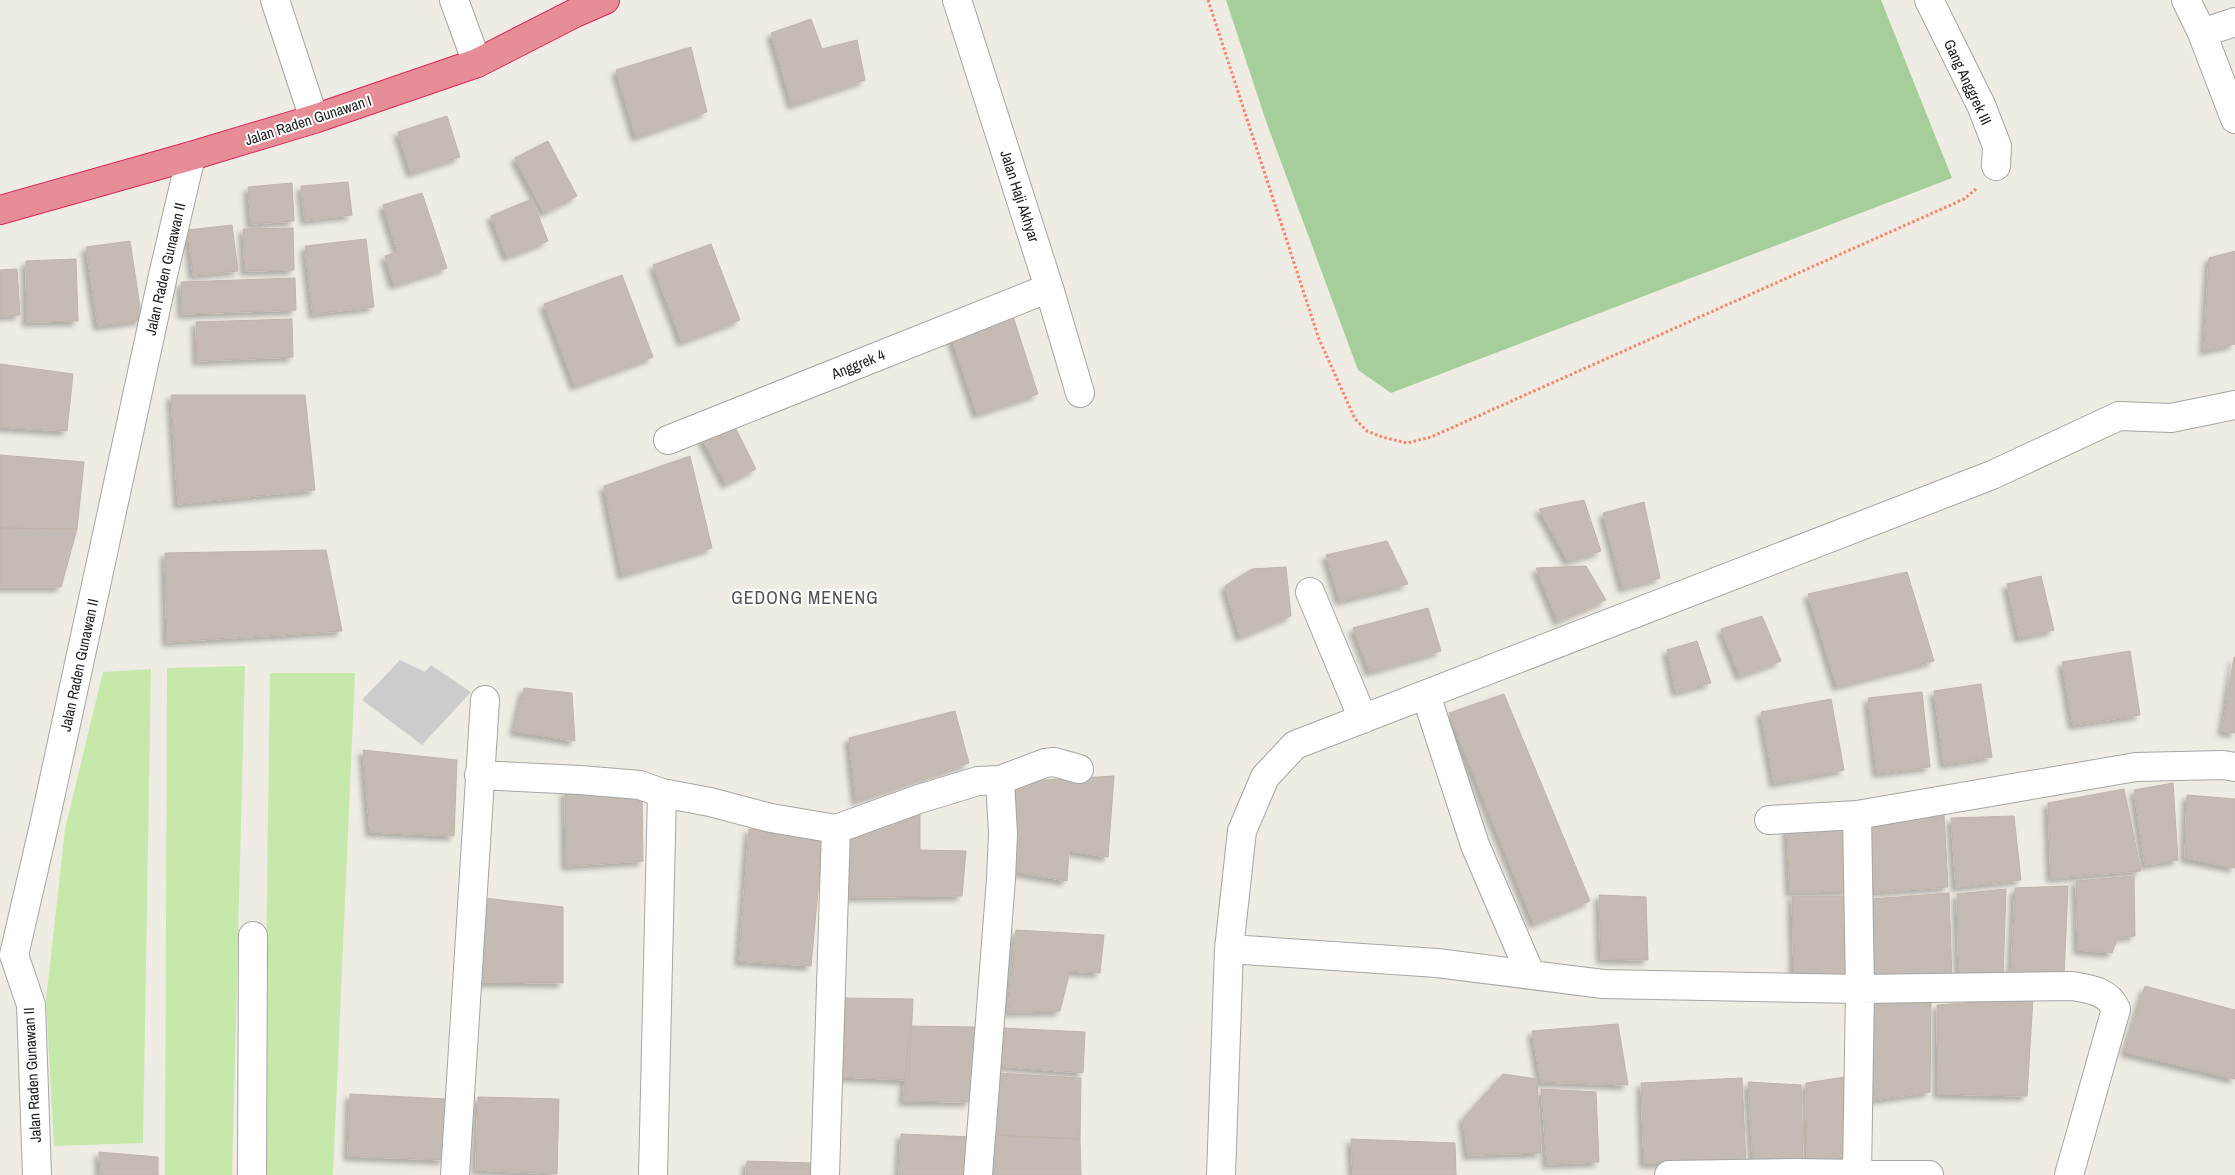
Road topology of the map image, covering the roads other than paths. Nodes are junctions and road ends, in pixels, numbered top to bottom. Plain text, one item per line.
1 (275, 0) edge
2 (454, 0) edge
3 (605, 0) edge
4 (957, 0) edge
5 (1929, 0) edge
6 (2186, 0) edge
7 (2235, 22) edge
8 (2202, 33) junction
9 (477, 63) junction
10 (314, 119) junction
11 (2235, 119) edge
12 (191, 156) junction
13 (1996, 166) road end
14 (0, 210) edge
15 (1049, 288) junction
16 (1080, 393) dead end
17 (2235, 404) edge
18 (668, 440) dead end
19 (1310, 592) dead end
20 (1426, 695) junction
21 (485, 700) dead end
22 (1362, 719) junction
23 (2235, 767) edge
24 (1079, 769) dead end
25 (479, 775) junction
26 (1000, 780) junction
27 (662, 793) junction
28 (1857, 815) junction
29 (1769, 820) dead end
30 (836, 829) junction
31 (253, 936) dead end
32 (1229, 949) junction
33 (7, 953) edge
34 (1530, 973) junction
35 (1860, 989) junction
36 (37, 1175) edge
37 (252, 1175) edge
38 (455, 1175) edge
39 (653, 1175) edge
40 (825, 1175) edge
41 (978, 1175) edge
42 (1221, 1175) edge
43 (1669, 1175) edge
44 (1857, 1175) edge
45 (1929, 1175) edge
46 (2069, 1175) edge

1 - 10 street
2 - 9 street
3 - 9 highway, Jalan Raden Gunawan I
4 - 15 street, Jalan Haji Akhyar
5 - 13 street, Gang Anggrek III
6 - 8 street
7 - 8 street
8 - 11 street
9 - 10 highway, Jalan Raden Gunawan I
10 - 12 highway, Jalan Raden Gunawan I
12 - 14 highway, Jalan Raden Gunawan I
12 - 33 street, Jalan Raden Gunawan II
15 - 16 street, Jalan Haji Akhyar
15 - 18 street, Anggrek 4
17 - 20 street
19 - 22 street
20 - 22 street
20 - 34 street
21 - 25 street
22 - 32 street
23 - 28 street
24 - 26 street
25 - 27 street
25 - 38 street
26 - 30 street
26 - 41 street
27 - 30 street
27 - 39 street
28 - 29 street
28 - 35 street
30 - 40 street
31 - 37 street
32 - 34 street
32 - 42 street
33 - 36 street, Jalan Raden Gunawan II
34 - 35 street
35 - 44 street
35 - 46 street
43 - 44 street
44 - 45 street

